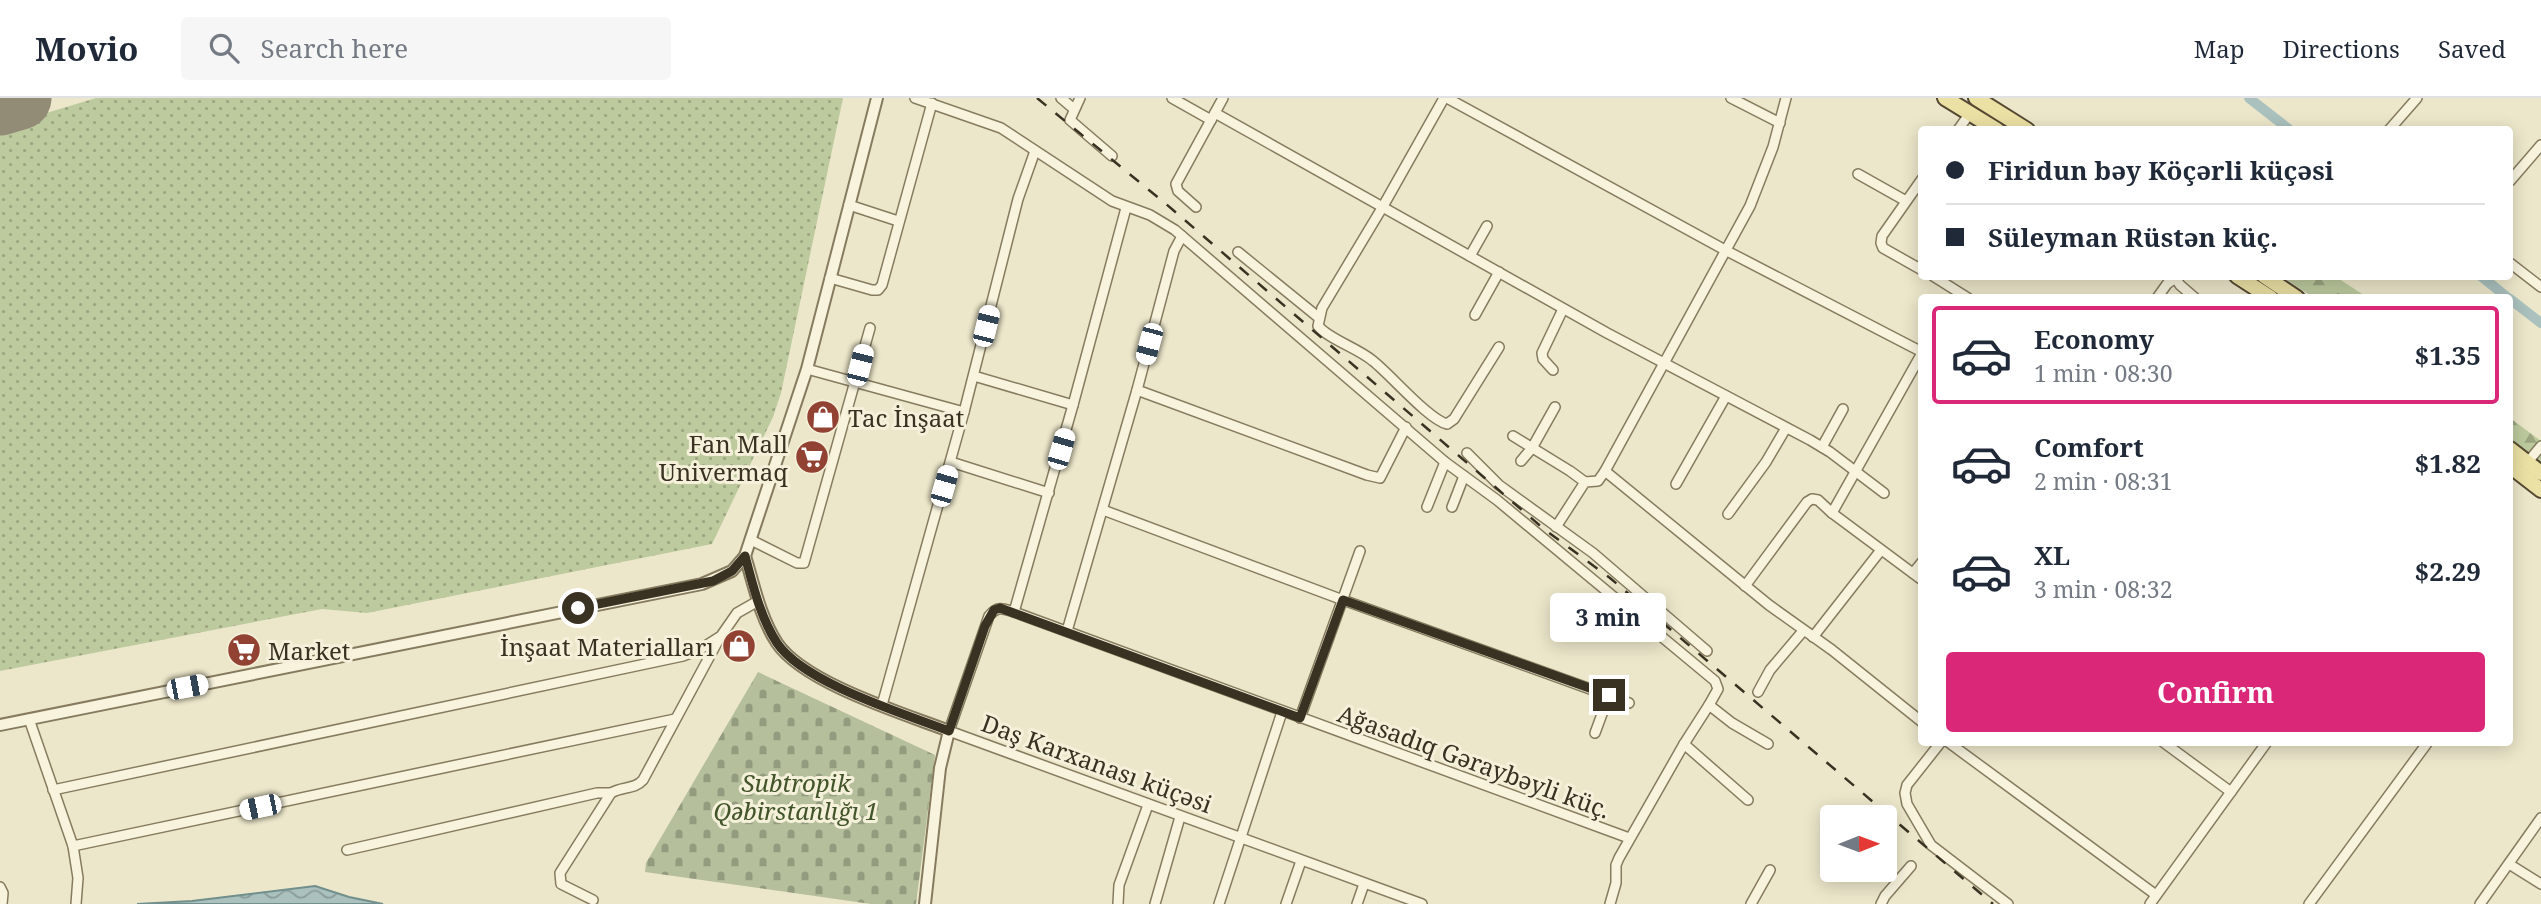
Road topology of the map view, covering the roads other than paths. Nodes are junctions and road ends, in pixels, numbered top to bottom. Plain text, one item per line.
1 (877, 98) edge
2 (915, 98) edge
3 (1061, 98) edge
4 (1080, 98) edge
5 (1171, 98) edge
6 (1223, 98) edge
7 (1445, 98) edge
8 (1731, 98) edge
9 (1786, 98) edge
10 (1945, 98) edge
11 (1976, 98) edge
12 (2417, 98) edge
13 (932, 103) junction
14 (1074, 109) junction
15 (1970, 113) junction
16 (1213, 116) junction
17 (1780, 123) junction
18 (1961, 126) edge
19 (1991, 126) edge
20 (2021, 126) edge
21 (2392, 126) edge
22 (2541, 145) edge
23 (1035, 151) junction
24 (1112, 156) dead end
25 (1858, 174) dead end
26 (2513, 178) edge
27 (1918, 184) edge
28 (1906, 201) junction
29 (849, 205) junction
30 (1196, 207) dead end
31 (1126, 208) junction
32 (1382, 208) junction
33 (898, 221) junction
34 (1487, 226) dead end
35 (1182, 236) junction
36 (1726, 250) junction
37 (1238, 252) dead end
38 (1470, 256) junction
39 (2513, 264) edge
40 (1918, 268) edge
41 (1499, 272) junction
42 (830, 278) junction
43 (1939, 280) edge
44 (2173, 280) edge
45 (2179, 280) edge
46 (2243, 280) edge
47 (2270, 280) edge
48 (2541, 287) edge
49 (1962, 294) edge
50 (2161, 294) edge
51 (2191, 294) edge
52 (2265, 294) edge
53 (2291, 294) edge
54 (1563, 309) junction
55 (1475, 315) dead end
56 (1318, 317) junction
57 (870, 328) dead end
58 (1499, 348) dead end
59 (1918, 350) edge
60 (1918, 359) edge
61 (1662, 363) junction
62 (807, 369) junction
63 (1553, 370) dead end
64 (974, 376) junction
65 (856, 383) junction
66 (1137, 390) junction
67 (1726, 396) junction
68 (1073, 405) junction
69 (1555, 407) dead end
70 (1843, 409) dead end
71 (964, 412) junction
72 (1406, 427) junction
73 (1786, 428) junction
74 (1513, 436) dead end
75 (2541, 446) edge
76 (1822, 447) junction
77 (1532, 448) junction
78 (2513, 451) edge
79 (1467, 453) dead end
80 (1521, 461) dead end
81 (951, 462) junction
82 (1445, 462) junction
83 (2527, 463) junction
84 (2513, 468) edge
85 (1605, 471) junction
86 (1857, 473) junction
87 (2541, 473) edge
88 (1464, 476) junction
89 (1585, 482) junction
90 (1676, 484) dead end
91 (2541, 490) edge
92 (1049, 493) junction
93 (1884, 494) dead end
94 (1427, 507) dead end
95 (1452, 507) dead end
96 (1103, 510) junction
97 (1832, 513) junction
98 (1728, 514) dead end
99 (1556, 527) junction
100 (751, 540) junction
101 (1881, 550) junction
102 (1360, 551) dead end
103 (745, 556) junction
104 (1918, 567) edge
105 (1913, 573) junction
106 (1918, 577) edge
107 (1745, 586) junction
108 (1343, 600) junction
109 (758, 601) junction
110 (1014, 612) junction
111 (1067, 631) junction
112 (1803, 631) junction
113 (721, 636) junction
114 (1814, 637) junction
115 (1707, 651) dead end
116 (1758, 692) dead end
117 (1609, 695) junction
118 (1629, 703) dead end
119 (882, 705) junction
120 (1710, 705) junction
121 (1282, 712) junction
122 (1300, 718) junction
123 (29, 719) junction
124 (675, 719) junction
125 (1918, 719) edge
126 (0, 725) edge
127 (949, 731) junction
128 (1595, 733) dead end
129 (1684, 744) junction
130 (1768, 744) dead end
131 (1938, 746) edge
132 (1953, 746) edge
133 (2168, 746) edge
134 (2264, 746) edge
135 (2425, 746) edge
136 (53, 790) junction
137 (2231, 792) junction
138 (611, 793) junction
139 (1748, 800) dead end
140 (1148, 805) junction
141 (1180, 817) junction
142 (2541, 818) edge
143 (1629, 838) junction
144 (1240, 839) junction
145 (73, 846) junction
146 (347, 850) dead end
147 (1301, 861) junction
148 (2509, 864) junction
149 (1911, 866) dead end
150 (1770, 870) dead end
151 (1364, 884) junction
152 (2541, 884) edge
153 (0, 887) edge
154 (2156, 895) junction
155 (593, 900) dead end
156 (2, 904) edge
157 (76, 904) edge
158 (925, 904) edge
159 (1118, 904) edge
160 (1155, 904) edge
161 (1219, 904) edge
162 (1286, 904) edge
163 (1357, 904) edge
164 (1422, 904) edge
165 (1610, 904) edge
166 (1751, 904) edge
167 (1881, 904) edge
168 (2008, 904) edge
169 (2150, 904) edge
170 (2309, 904) edge
171 (2480, 904) edge

1 - 29 street
2 - 13 street
3 - 14 street
4 - 14 street
5 - 16 street
6 - 16 street
7 - 32 street
7 - 36 street
8 - 17 street
9 - 17 street
10 - 15 main road
11 - 20 main road
12 - 21 street
13 - 23 street
13 - 33 street
14 - 24 street
15 - 18 street
15 - 19 main road
16 - 30 street
16 - 32 street
17 - 36 street
22 - 26 street
23 - 31 street
23 - 64 street
25 - 28 street
27 - 28 street
28 - 40 street
29 - 33 street
29 - 42 street
31 - 35 street
31 - 68 street
32 - 38 street
32 - 56 street
33 - 42 street
34 - 38 street
35 - 66 street
35 - 72 street
36 - 59 street
36 - 61 street
37 - 56 street
38 - 41 street
39 - 48 street
41 - 54 street
41 - 55 street
42 - 62 street
43 - 49 street
44 - 50 street
45 - 51 street
46 - 52 main road
47 - 53 main road
54 - 61 street
54 - 63 street
56 - 58 street
57 - 65 street
60 - 86 street
61 - 67 street
61 - 85 street
62 - 65 street
62 - 100 street
64 - 68 street
64 - 71 street
65 - 71 street
65 - 100 street
66 - 72 street
66 - 96 street
67 - 73 street
67 - 90 street
68 - 92 street
69 - 77 street
70 - 76 street
71 - 81 street
72 - 82 street
73 - 76 street
73 - 98 street
74 - 77 street
75 - 83 street
76 - 86 street
77 - 80 street
77 - 89 street
78 - 83 main road
79 - 99 street
81 - 92 street
81 - 119 street
82 - 88 street
82 - 94 street
83 - 87 main road
84 - 91 main road
85 - 89 street
85 - 107 street
86 - 93 street
86 - 97 street
88 - 95 street
88 - 120 street
89 - 99 street
92 - 110 street
96 - 108 street
96 - 111 street
97 - 101 street
97 - 107 street
99 - 115 street
100 - 103 street
101 - 105 street
101 - 114 street
102 - 108 street
103 - 109 street, Daş Karxanası küçəsi
103 - 123 street
104 - 105 street
105 - 106 street
107 - 112 street
108 - 117 street
108 - 122 street
109 - 113 street
109 - 119 street, Daş Karxanası küçəsi
110 - 111 street, Ağasadıq Gəraybəyli küç.
110 - 127 street
111 - 121 street, Ağasadıq Gəraybəyli küç.
112 - 114 street
112 - 116 street
113 - 124 street
113 - 136 street
114 - 125 street
117 - 118 street
117 - 128 street
119 - 127 street, Daş Karxanası küçəsi
120 - 129 street
120 - 130 street
121 - 122 street, Ağasadıq Gəraybəyli küç.
121 - 144 street
122 - 143 street, Ağasadıq Gəraybəyli küç.
123 - 126 street
123 - 136 street
124 - 138 street
124 - 145 street
127 - 140 street, Daş Karxanası küçəsi
127 - 158 street
129 - 139 street
129 - 143 street
131 - 168 street
132 - 154 street
133 - 137 street
134 - 137 street
135 - 170 street
136 - 145 street
137 - 154 street
138 - 146 street
138 - 155 street
140 - 141 street, Daş Karxanası küçəsi
140 - 159 street
141 - 144 street, Daş Karxanası küçəsi
141 - 160 street
142 - 148 street
143 - 165 street
144 - 147 street, Daş Karxanası küçəsi
144 - 161 street
145 - 157 street
147 - 151 street, Daş Karxanası küçəsi
147 - 162 street
148 - 152 street
148 - 171 street
149 - 167 street
150 - 166 street
151 - 163 street
151 - 164 street, Daş Karxanası küçəsi
153 - 156 street
154 - 169 street

